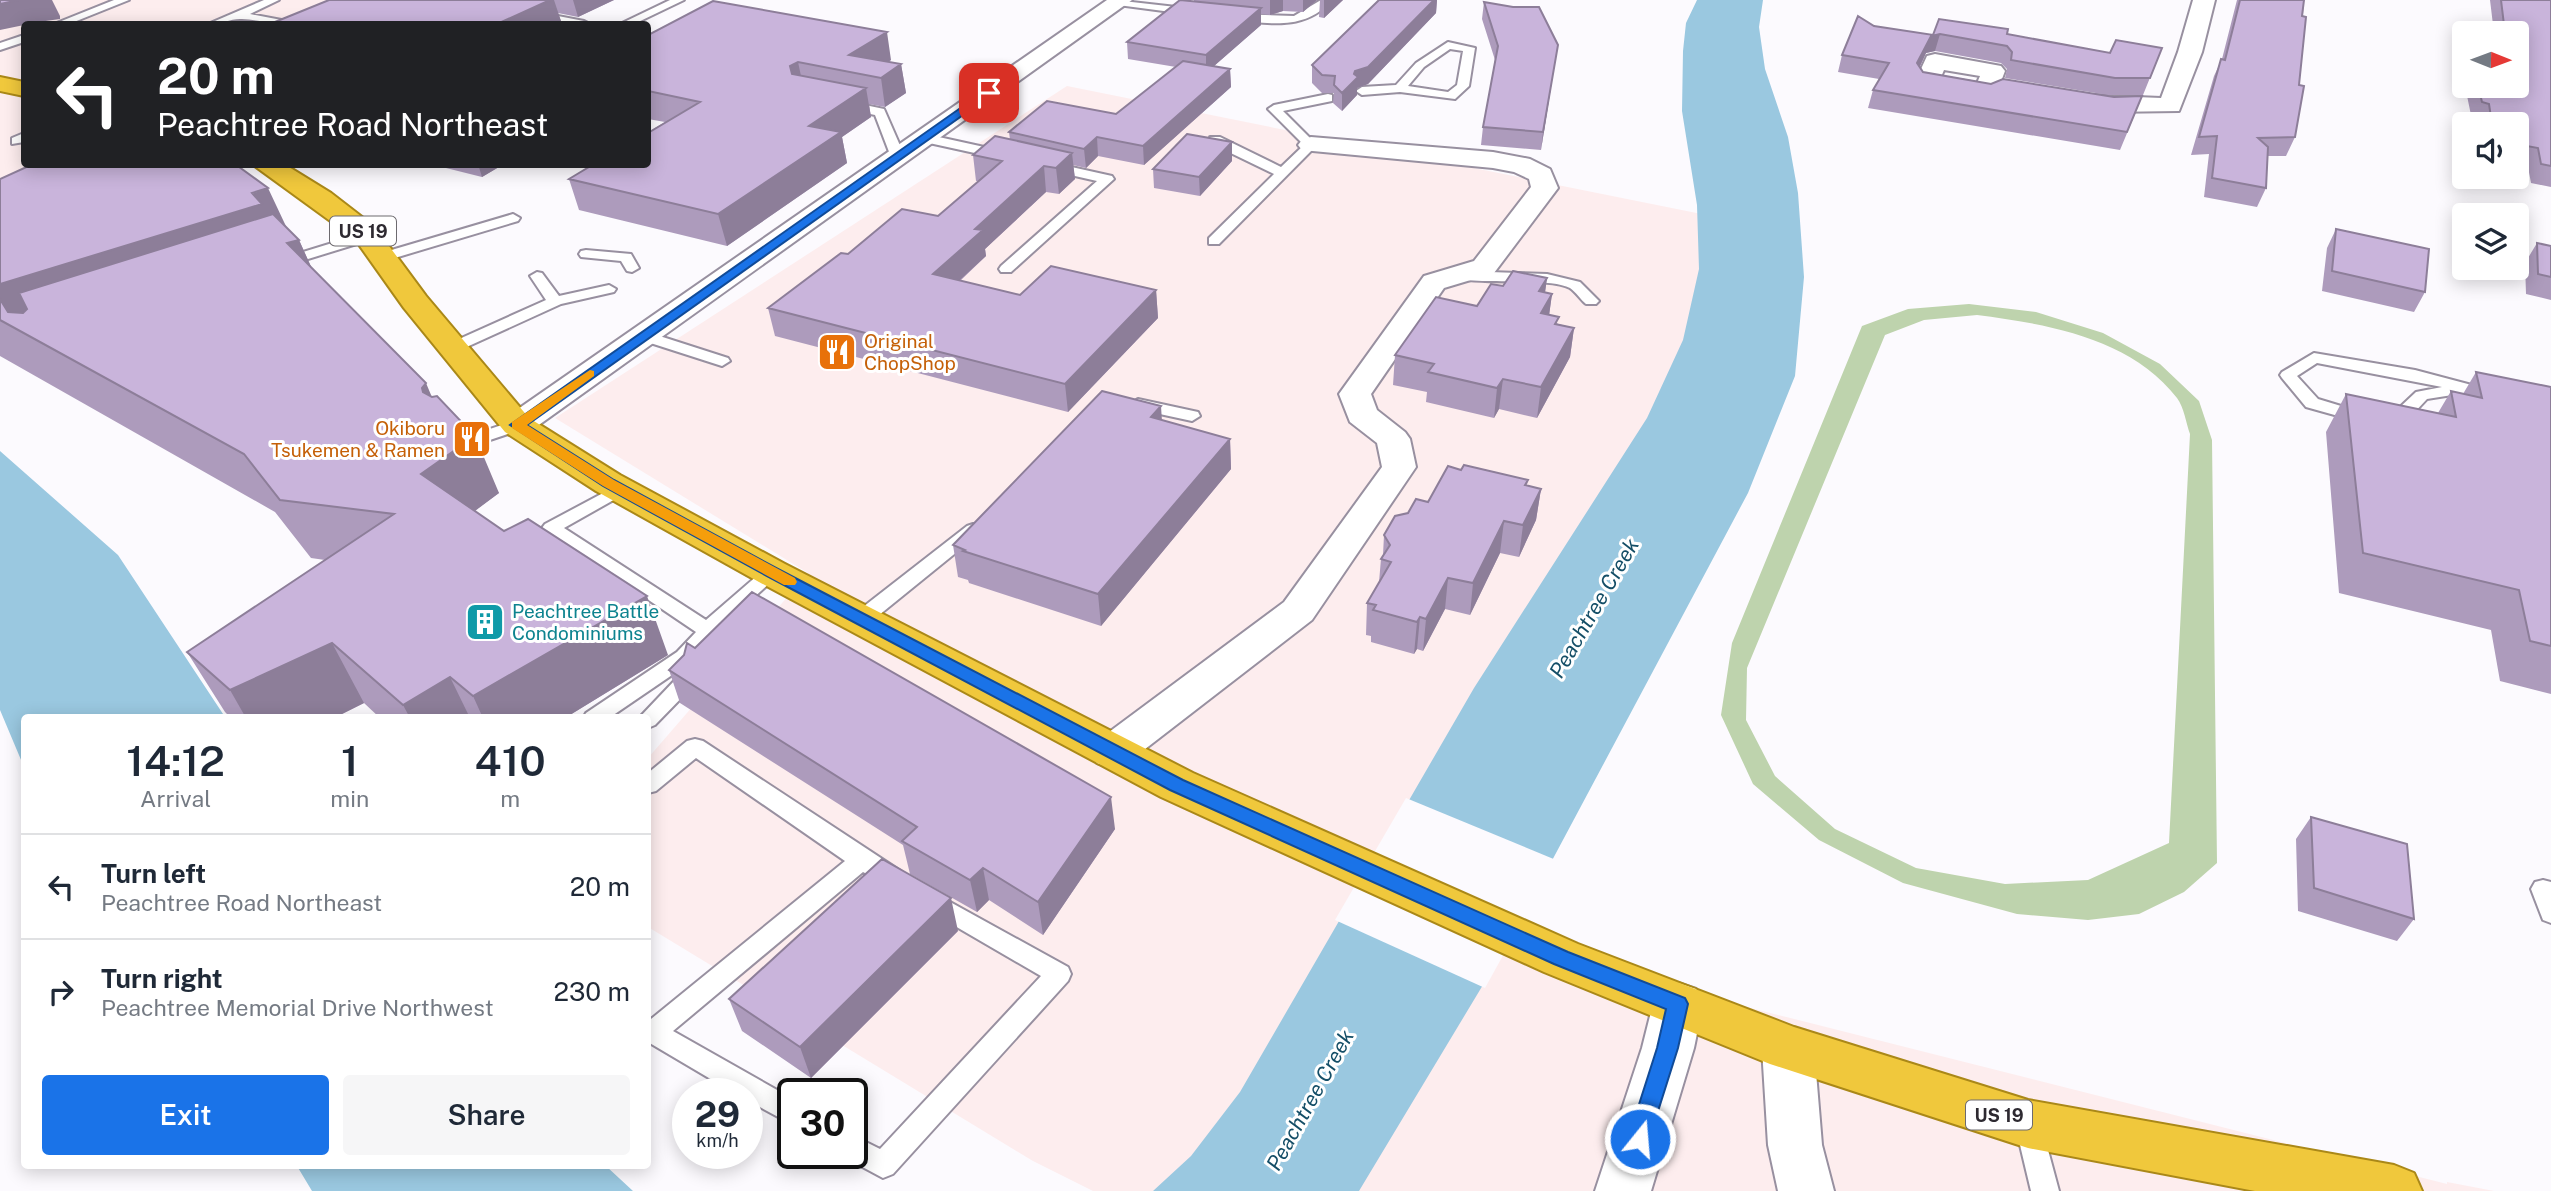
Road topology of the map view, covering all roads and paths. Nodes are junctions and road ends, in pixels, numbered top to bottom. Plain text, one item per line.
1 (95, 0) edge
2 (274, 0) edge
3 (679, 0) edge
4 (1327, 0) edge
5 (2204, 0) edge
6 (1119, 1) edge
7 (119, 2) edge
8 (521, 11) edge
9 (1209, 14) edge
10 (238, 15) junction
11 (312, 15) edge
12 (1229, 17) edge
13 (68, 21) edge
14 (222, 21) edge
15 (271, 21) edge
16 (295, 21) edge
17 (569, 21) edge
18 (633, 21) edge
19 (21, 39) edge
20 (0, 47) edge
21 (0, 84) edge
22 (1988, 85) edge
23 (21, 88) edge
24 (1400, 88) junction
25 (2015, 89) edge
26 (1362, 92) dead end
27 (1328, 98) dead end
28 (2068, 98) edge
29 (828, 102) edge
30 (925, 138) junction
31 (1215, 140) edge
32 (1311, 145) junction
33 (898, 157) junction
34 (271, 168) edge
35 (1283, 173) junction
36 (513, 218) dead end
37 (1214, 241) dead end
38 (375, 247) junction
39 (586, 254) dead end
40 (273, 266) edge
41 (632, 268) dead end
42 (1006, 269) dead end
43 (1460, 275) junction
44 (537, 276) dead end
45 (609, 289) dead end
46 (1591, 300) dead end
47 (556, 301) junction
48 (644, 336) junction
49 (454, 347) junction
50 (722, 361) dead end
51 (2462, 389) junction
52 (1116, 399) edge
53 (2513, 400) edge
54 (1192, 416) dead end
55 (517, 425) junction
56 (457, 446) edge
57 (620, 489) junction
58 (991, 516) edge
59 (772, 573) junction
60 (861, 619) junction
61 (709, 631) junction
62 (684, 657) junction
63 (599, 714) edge
64 (651, 717) edge
65 (1112, 752) junction
66 (651, 783) edge
67 (863, 860) junction
68 (2543, 889) dead end
69 (2551, 913) edge
70 (1678, 1004) junction
71 (651, 1030) edge
72 (651, 1032) edge
73 (1788, 1048) junction
74 (777, 1104) edge
75 (2028, 1124) junction
76 (868, 1156) edge
77 (2336, 1185) edge
78 (1623, 1191) edge
79 (1806, 1191) edge
80 (2045, 1191) edge
81 (2394, 1191) edge

1 - 7 lane
2 - 10 lane
3 - 18 lane
4 - 12 lane
5 - 28 street
6 - 9 lane
6 - 30 street
7 - 13 lane
8 - 17 lane
10 - 14 lane
10 - 15 lane
11 - 16 street
19 - 20 lane
21 - 23 highway
22 - 25 street
24 - 24 lane
24 - 26 lane
27 - 32 lane
29 - 33 lane
30 - 33 street
30 - 42 lane
31 - 35 lane
32 - 35 lane
32 - 43 street
33 - 48 street
34 - 38 highway, US 19
35 - 37 lane
36 - 38 lane
38 - 40 lane
38 - 49 highway, US 19
39 - 41 lane
43 - 46 lane
43 - 65 street
44 - 47 lane
45 - 47 lane
47 - 49 lane
48 - 50 lane
48 - 55 street
49 - 55 highway, US 19
51 - 51 lane
51 - 53 lane
52 - 54 lane
55 - 56 lane
55 - 57 highway, US 19
57 - 59 highway, US 19
57 - 61 lane
58 - 60 lane
59 - 60 highway, US 19
59 - 61 lane
60 - 65 highway, US 19
61 - 62 lane
62 - 63 lane
62 - 64 lane
65 - 70 highway, US 19
66 - 67 lane
67 - 71 lane
67 - 76 lane
68 - 69 lane
70 - 73 highway, US 19
70 - 78 street
72 - 74 lane
73 - 75 highway, US 19
73 - 79 street
75 - 77 highway, US 19
75 - 80 lane
77 - 81 highway, US 19

